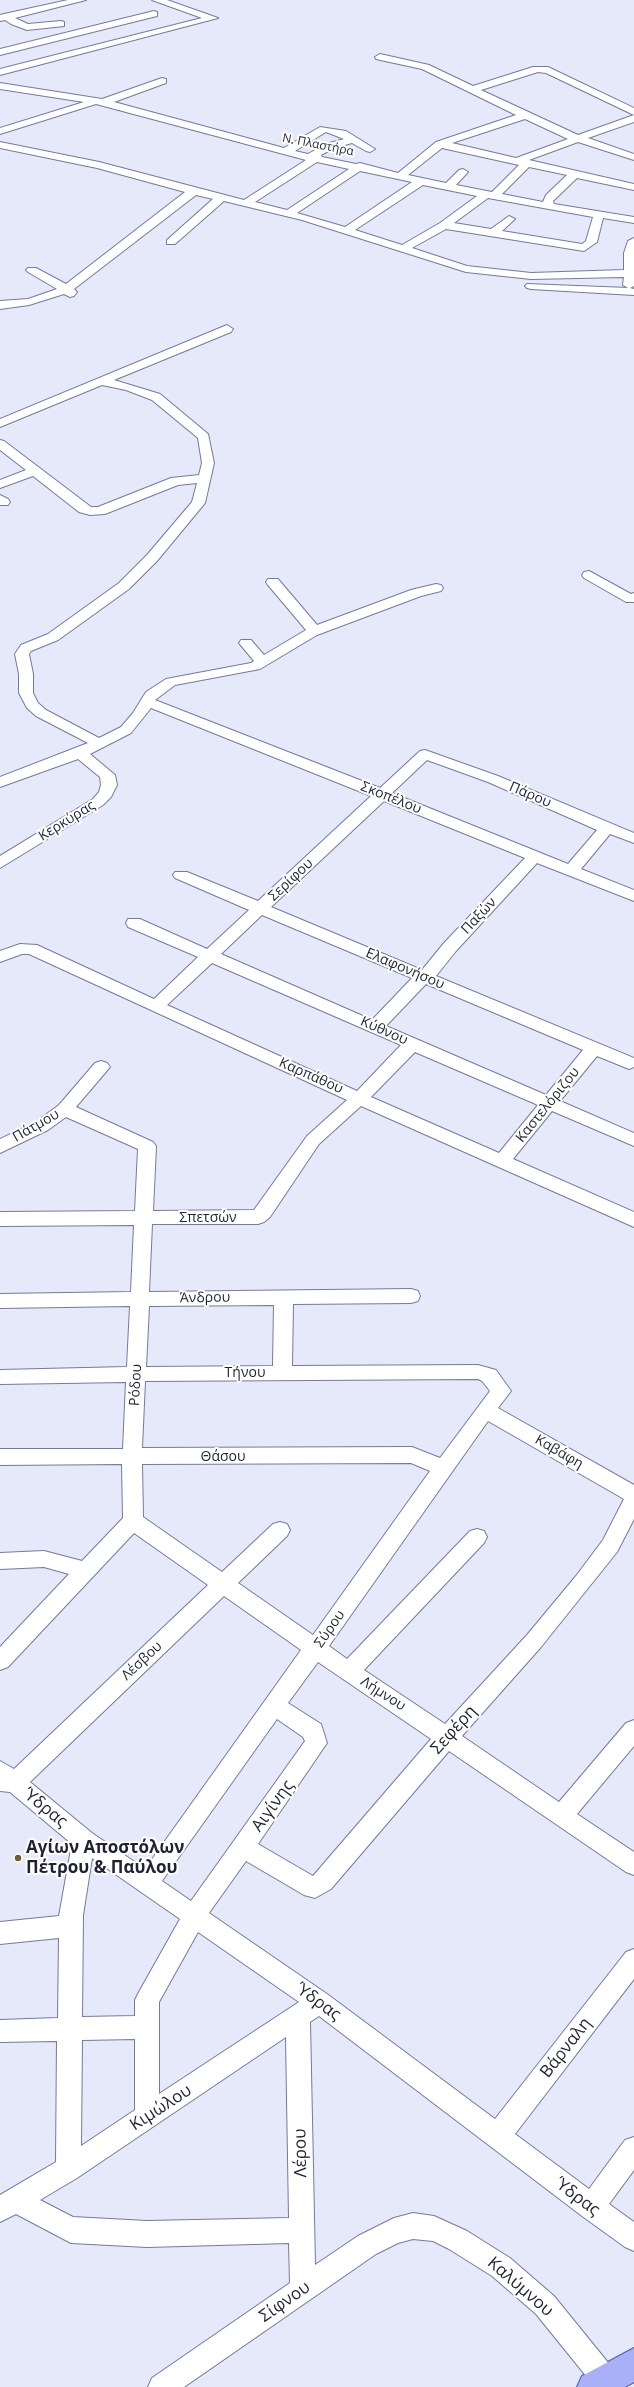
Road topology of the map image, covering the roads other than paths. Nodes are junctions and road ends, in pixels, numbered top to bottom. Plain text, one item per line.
1 (81, 0) edge
2 (157, 0) edge
3 (57, 5) junction
4 (154, 14) dead end
5 (4, 17) edge
6 (61, 24) junction
7 (70, 35) junction
8 (0, 52) edge
9 (380, 57) dead end
10 (0, 72) edge
11 (162, 81) dead end
12 (0, 86) edge
13 (474, 89) junction
14 (100, 102) junction
15 (525, 115) junction
16 (633, 117) edge
17 (0, 131) edge
18 (354, 139) junction
19 (577, 139) junction
20 (0, 144) edge
21 (440, 144) junction
22 (285, 152) junction
23 (314, 157) junction
24 (634, 157) edge
25 (522, 162) junction
26 (357, 166) junction
27 (463, 172) dead end
28 (575, 174) junction
29 (400, 176) junction
30 (421, 181) junction
31 (448, 187) junction
32 (634, 187) edge
33 (194, 191) junction
34 (491, 195) junction
35 (221, 198) junction
36 (245, 204) junction
37 (550, 207) junction
38 (288, 214) junction
39 (599, 214) junction
40 (509, 219) dead end
41 (634, 220) edge
42 (444, 225) junction
43 (347, 230) junction
44 (493, 234) junction
45 (634, 241) edge
46 (171, 242) dead end
47 (403, 249) junction
48 (466, 269) junction
49 (32, 270) dead end
50 (632, 273) edge
51 (66, 290) junction
52 (632, 292) edge
53 (0, 305) edge
54 (227, 328) dead end
55 (100, 381) junction
56 (0, 423) edge
57 (0, 444) edge
58 (35, 471) junction
59 (204, 478) junction
60 (0, 484) edge
61 (589, 575) dead end
62 (273, 582) dead end
63 (436, 588) dead end
64 (634, 597) edge
65 (315, 631) junction
66 (246, 643) dead end
67 (263, 662) junction
68 (146, 702) junction
69 (98, 743) junction
70 (80, 753) junction
71 (425, 754) joint
72 (0, 782) edge
73 (382, 794) junction
74 (607, 828) junction
75 (634, 838) edge
76 (535, 856) junction
77 (0, 863) edge
78 (571, 870) junction
79 (181, 875) dead end
80 (634, 896) edge
81 (260, 909) junction
82 (134, 922) dead end
83 (210, 956) junction
84 (0, 957) edge
85 (424, 977) junction
86 (156, 1006) junction
87 (375, 1027) junction
88 (412, 1044) junction
89 (594, 1048) junction
90 (629, 1063) dead end
91 (101, 1067) dead end
92 (360, 1098) junction
93 (549, 1103) junction
94 (66, 1109) junction
95 (634, 1140) edge
96 (0, 1147) edge
97 (502, 1161) junction
98 (630, 1216) edge
99 (144, 1218) junction
100 (0, 1219) edge
101 (411, 1296) dead end
102 (284, 1297) junction
103 (140, 1299) junction
104 (0, 1301) edge
105 (282, 1373) junction
106 (136, 1374) junction
107 (489, 1375) joint
108 (0, 1377) edge
109 (484, 1410) junction
110 (0, 1457) edge
111 (132, 1457) junction
112 (444, 1468) junction
113 (634, 1495) edge
114 (634, 1499) edge
115 (132, 1520) junction
116 (280, 1530) dead end
117 (476, 1537) dead end
118 (0, 1561) edge
119 (86, 1572) junction
120 (224, 1584) junction
121 (316, 1649) junction
122 (0, 1661) edge
123 (349, 1671) junction
124 (275, 1706) junction
125 (634, 1730) edge
126 (448, 1736) junction
127 (5, 1778) edge
128 (562, 1816) junction
129 (84, 1840) junction
130 (244, 1846) junction
131 (634, 1865) edge
132 (147, 1884) junction
133 (194, 1916) junction
134 (71, 1926) junction
135 (0, 1933) edge
136 (631, 1971) edge
137 (319, 2002) junction
138 (298, 2017) junction
139 (147, 2027) junction
140 (70, 2029) junction
141 (0, 2031) edge
142 (147, 2117) junction
143 (498, 2137) junction
144 (634, 2149) edge
145 (68, 2169) junction
146 (8, 2204) edge
147 (591, 2207) junction
148 (413, 2226) joint
149 (302, 2230) junction
150 (634, 2238) edge
151 (303, 2289) junction
152 (634, 2364) edge
153 (599, 2383) edge
154 (161, 2387) edge

1 - 3 street
2 - 10 street
3 - 5 street
3 - 6 street
4 - 7 street
5 - 6 street
6 - 7 street
7 - 8 street
9 - 13 street
11 - 14 street
12 - 14 street, Ν. Πλαστήρα
13 - 15 street
13 - 16 street
14 - 17 street
14 - 22 street, Ν. Πλαστήρα
15 - 19 street
15 - 21 street
16 - 19 street
18 - 22 street
18 - 23 street
18 - 26 street
19 - 24 street
19 - 25 street
20 - 33 street
21 - 25 street
21 - 29 street
22 - 23 street, Ν. Πλαστήρα
23 - 26 street, Ν. Πλαστήρα
23 - 36 street
25 - 28 street
25 - 34 street
26 - 29 street, Ν. Πλαστήρα
26 - 38 street
27 - 31 street
28 - 32 street
28 - 37 street
29 - 30 street, Ν. Πλαστήρα
30 - 31 street, Ν. Πλαστήρα
30 - 43 street
31 - 34 street, Ν. Πλαστήρα
33 - 35 street
33 - 51 street
34 - 37 street, Ν. Πλαστήρα
34 - 42 street
35 - 36 street
35 - 46 street
36 - 38 street
37 - 39 street, Ν. Πλαστήρα
38 - 43 street
39 - 41 street, Ν. Πλαστήρα
39 - 44 street
40 - 44 street
42 - 44 street
42 - 47 street
43 - 47 street
45 - 50 street
47 - 48 street
48 - 50 street
48 - 52 street
49 - 51 street
50 - 52 street
51 - 53 street
54 - 55 street
55 - 56 street
55 - 59 street
57 - 58 street
58 - 59 street
58 - 60 street
59 - 69 street
61 - 64 street
62 - 65 street
63 - 65 street
65 - 67 street
66 - 67 street
67 - 68 street
68 - 69 street
68 - 73 street, Σκοπέλου
69 - 70 street
70 - 72 street
70 - 77 street, Κερκύρας
71 - 73 street, Σερίφου
71 - 74 street, Πάρου
73 - 76 street, Σκοπέλου
73 - 81 street, Σερίφου
74 - 75 street, Πάρου
74 - 78 street
76 - 78 street, Σκοπέλου
76 - 85 street, Παξών
78 - 80 street, Σκοπέλου
79 - 81 street, Ελαφονήσου
81 - 83 street, Σερίφου
81 - 85 street, Ελαφονήσου
82 - 83 street, Κύθνου
83 - 86 street, Σερίφου
83 - 87 street, Κύθνου
84 - 86 street, Καρπάθου
85 - 87 street, Παξών
85 - 89 street, Ελαφονήσου
86 - 92 street, Καρπάθου
87 - 88 street, Κύθνου
88 - 92 street
88 - 93 street, Κύθνου
89 - 90 street, Ελαφονήσου
89 - 93 street, Καστελόριζου
91 - 94 street, Πάτμου
92 - 97 street, Καρπάθου
92 - 99 street, Σπετσών
93 - 95 street, Κύθνου
93 - 97 street, Καστελόριζου
94 - 96 street, Πάτμου
94 - 99 street, Ρόδου
97 - 98 street, Καρπάθου
99 - 100 street, Σπετσών
99 - 103 street, Ρόδου
101 - 102 street, Άνδρου
102 - 103 street, Άνδρου
102 - 105 street
103 - 104 street, Άνδρου
103 - 106 street, Ρόδου
105 - 106 street, Τήνου
105 - 107 street, Τήνου
106 - 108 street, Τήνου
106 - 111 street, Ρόδου
107 - 109 street, Σύρου
109 - 112 street, Σύρου
109 - 113 street, Καβάφη
110 - 111 street, Θάσου
111 - 112 street, Θάσου
111 - 115 street, Ρόδου
112 - 121 street, Σύρου
114 - 126 street, Σεφέρη
115 - 119 street
115 - 120 street, Λήμνου
116 - 120 street, Λέσβου
117 - 123 street
118 - 119 street
119 - 122 street
120 - 121 street, Λήμνου
120 - 127 street, Λέσβου
121 - 123 street, Λήμνου
121 - 124 street, Σύρου
123 - 126 street, Λήμνου
124 - 130 street, Αιγίνης
124 - 132 street, Σύρου
125 - 128 street
126 - 128 street, Λήμνου
126 - 130 street, Σεφέρη
127 - 129 street, Ύδρας
128 - 131 street, Λήμνου
129 - 132 street, Ύδρας
129 - 134 street
130 - 133 street, Αιγίνης
132 - 133 street, Ύδρας
133 - 137 street, Ύδρας
133 - 139 street, Αιγίνης
134 - 135 street
134 - 140 street
136 - 143 street, Βάρναλη
137 - 138 street, Κιμώλου
137 - 143 street, Ύδρας
138 - 142 street, Κιμώλου
138 - 149 street, Λέρου
139 - 140 street
139 - 142 street, Αιγίνης
140 - 141 street
140 - 145 street
142 - 145 street, Κιμώλου
143 - 147 street, Ύδρας
144 - 147 street
145 - 146 street, Κιμώλου
146 - 149 street
147 - 150 street, Ύδρας
148 - 151 street, Σίφνου
148 - 153 street, Καλύμνου
149 - 151 street, Λέρου
151 - 154 street, Σίφνου
152 - 153 main road

